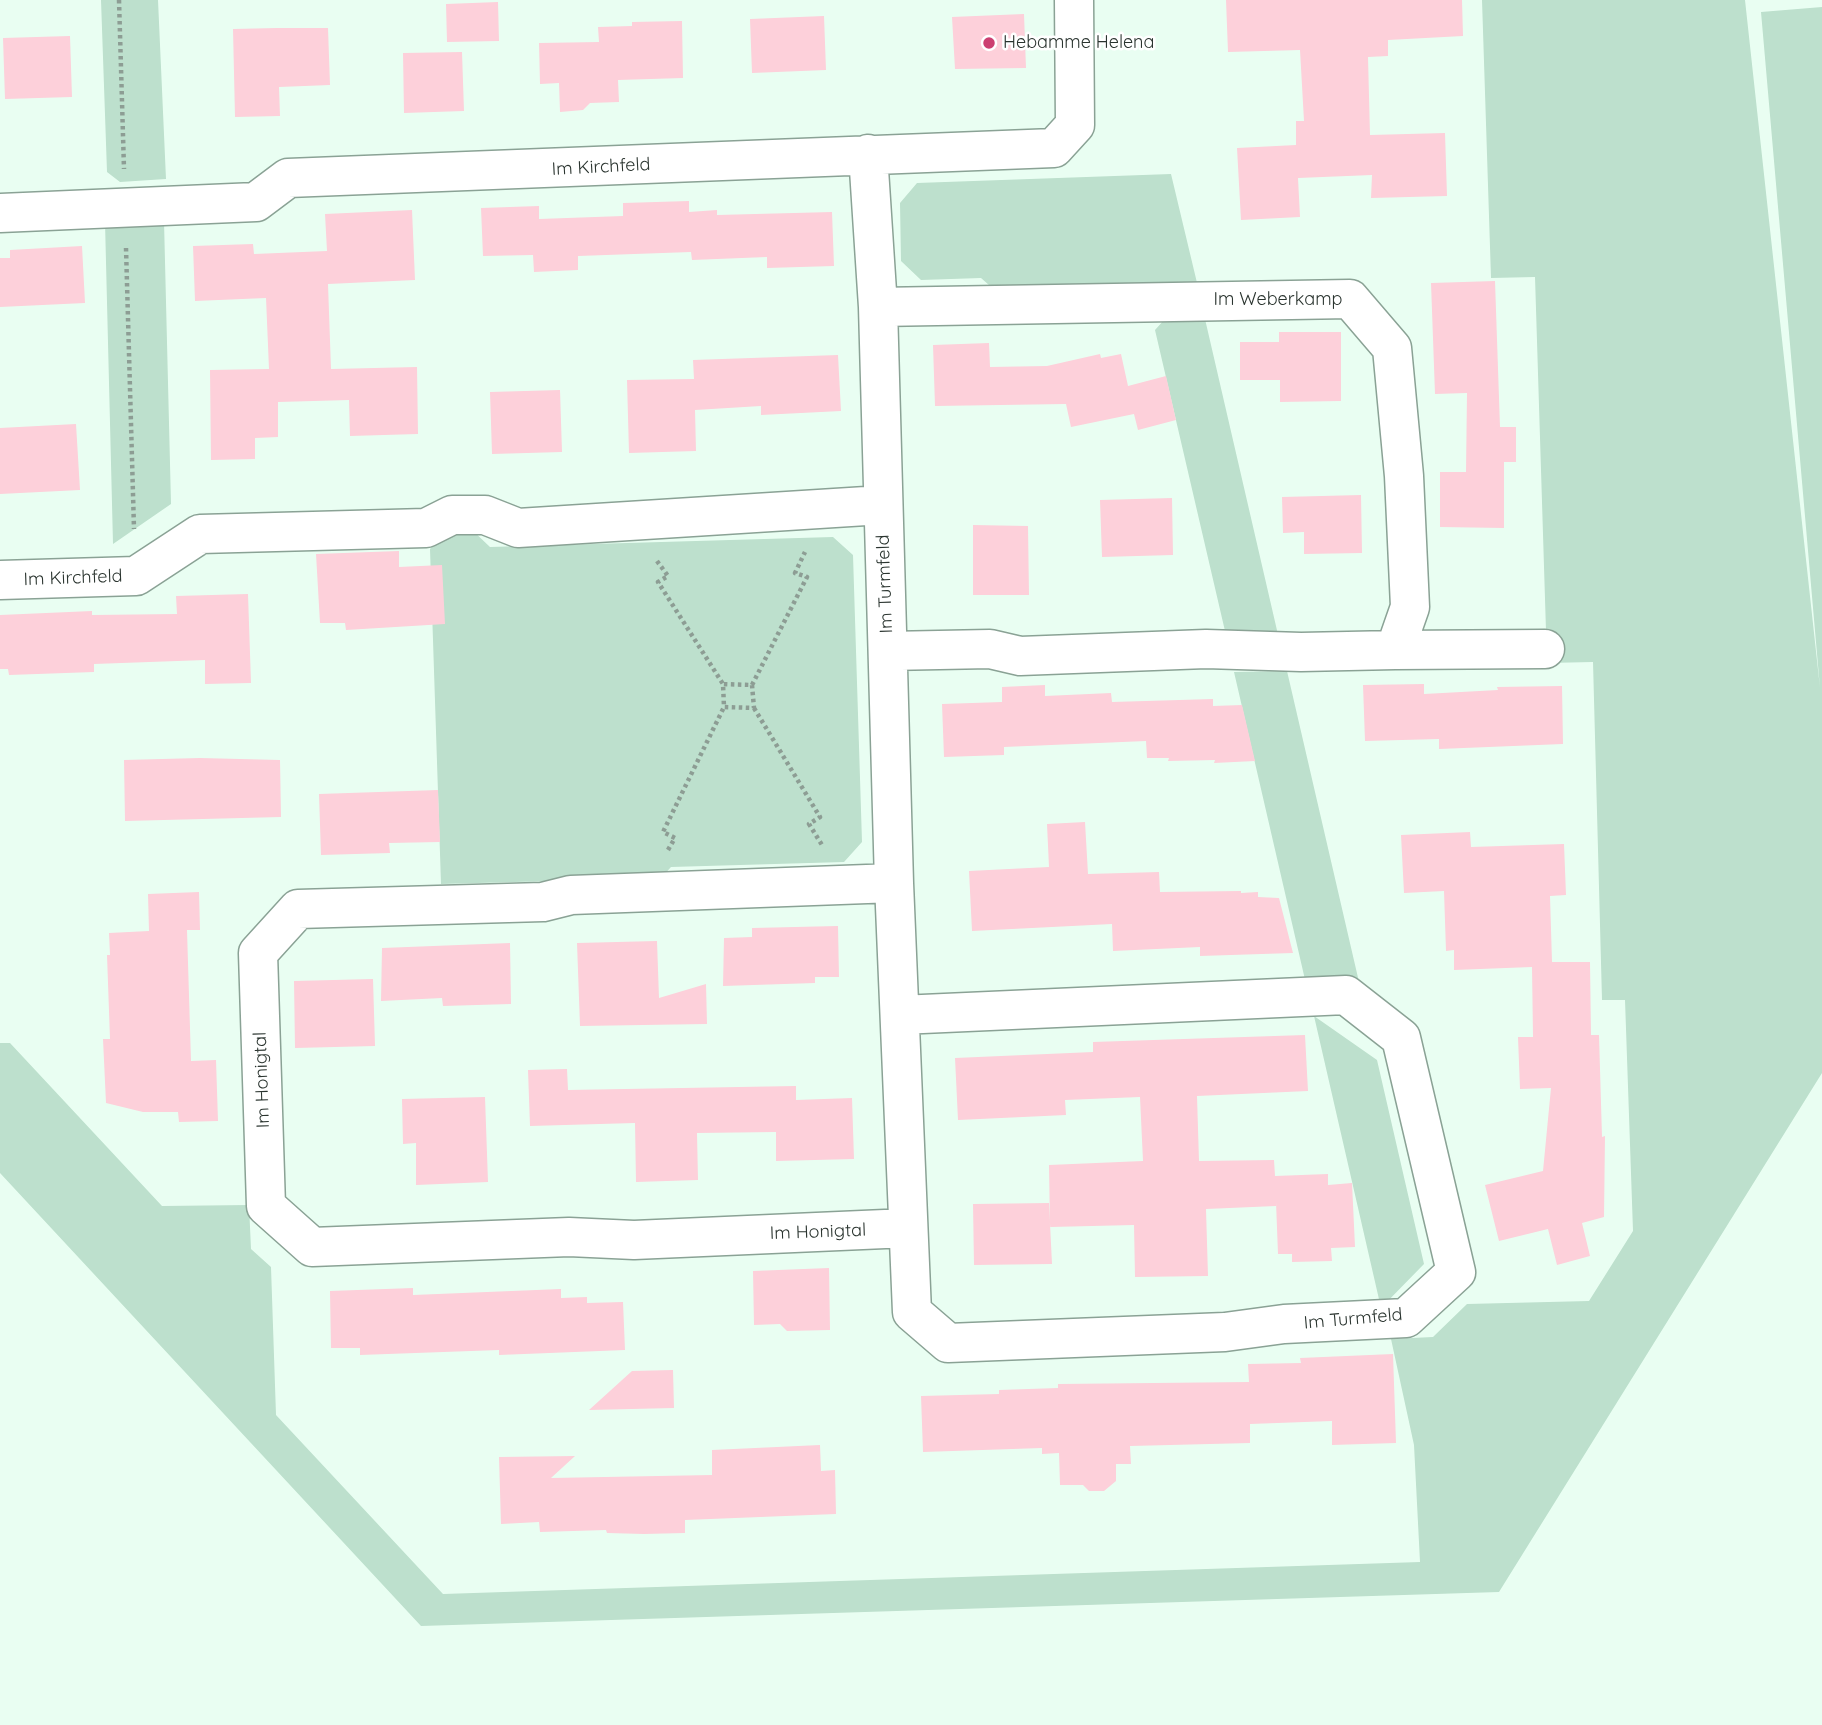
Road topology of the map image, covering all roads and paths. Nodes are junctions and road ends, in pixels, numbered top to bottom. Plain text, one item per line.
1 (119, 0) edge
2 (1074, 0) edge
3 (868, 154) junction
4 (125, 207) junction
5 (0, 213) edge
6 (878, 307) junction
7 (882, 505) junction
8 (826, 506) junction
9 (644, 522) junction
10 (136, 576) junction
11 (0, 580) edge
12 (1545, 649) dead end
13 (1395, 650) junction
14 (888, 651) junction
15 (723, 684) junction
16 (752, 685) junction
17 (724, 708) junction
18 (754, 708) junction
19 (894, 883) junction
20 (836, 884) junction
21 (664, 891) junction
22 (900, 1015) junction
23 (908, 1228) junction

1 - 4 path
2 - 3 street, Im Kirchfeld
3 - 4 street, Im Kirchfeld
3 - 6 street, Im Turmfeld
4 - 5 street, Im Kirchfeld
4 - 10 path
6 - 7 street, Im Turmfeld
6 - 13 street, Im Weberkamp
7 - 8 street, Im Kirchfeld
7 - 14 street, Im Turmfeld
8 - 9 street, Im Kirchfeld
8 - 16 path
9 - 10 street, Im Kirchfeld
9 - 15 path
10 - 11 street, Im Kirchfeld
12 - 13 street
13 - 14 street
14 - 19 street, Im Turmfeld
15 - 16 path
15 - 17 path
16 - 18 path
17 - 18 path
17 - 21 path
18 - 20 path
19 - 20 street, Im Honigtal
19 - 22 street, Im Turmfeld
20 - 21 street, Im Honigtal
21 - 23 street, Im Honigtal
22 - 23 street, Im Turmfeld
22 - 23 street, Im Turmfeld

